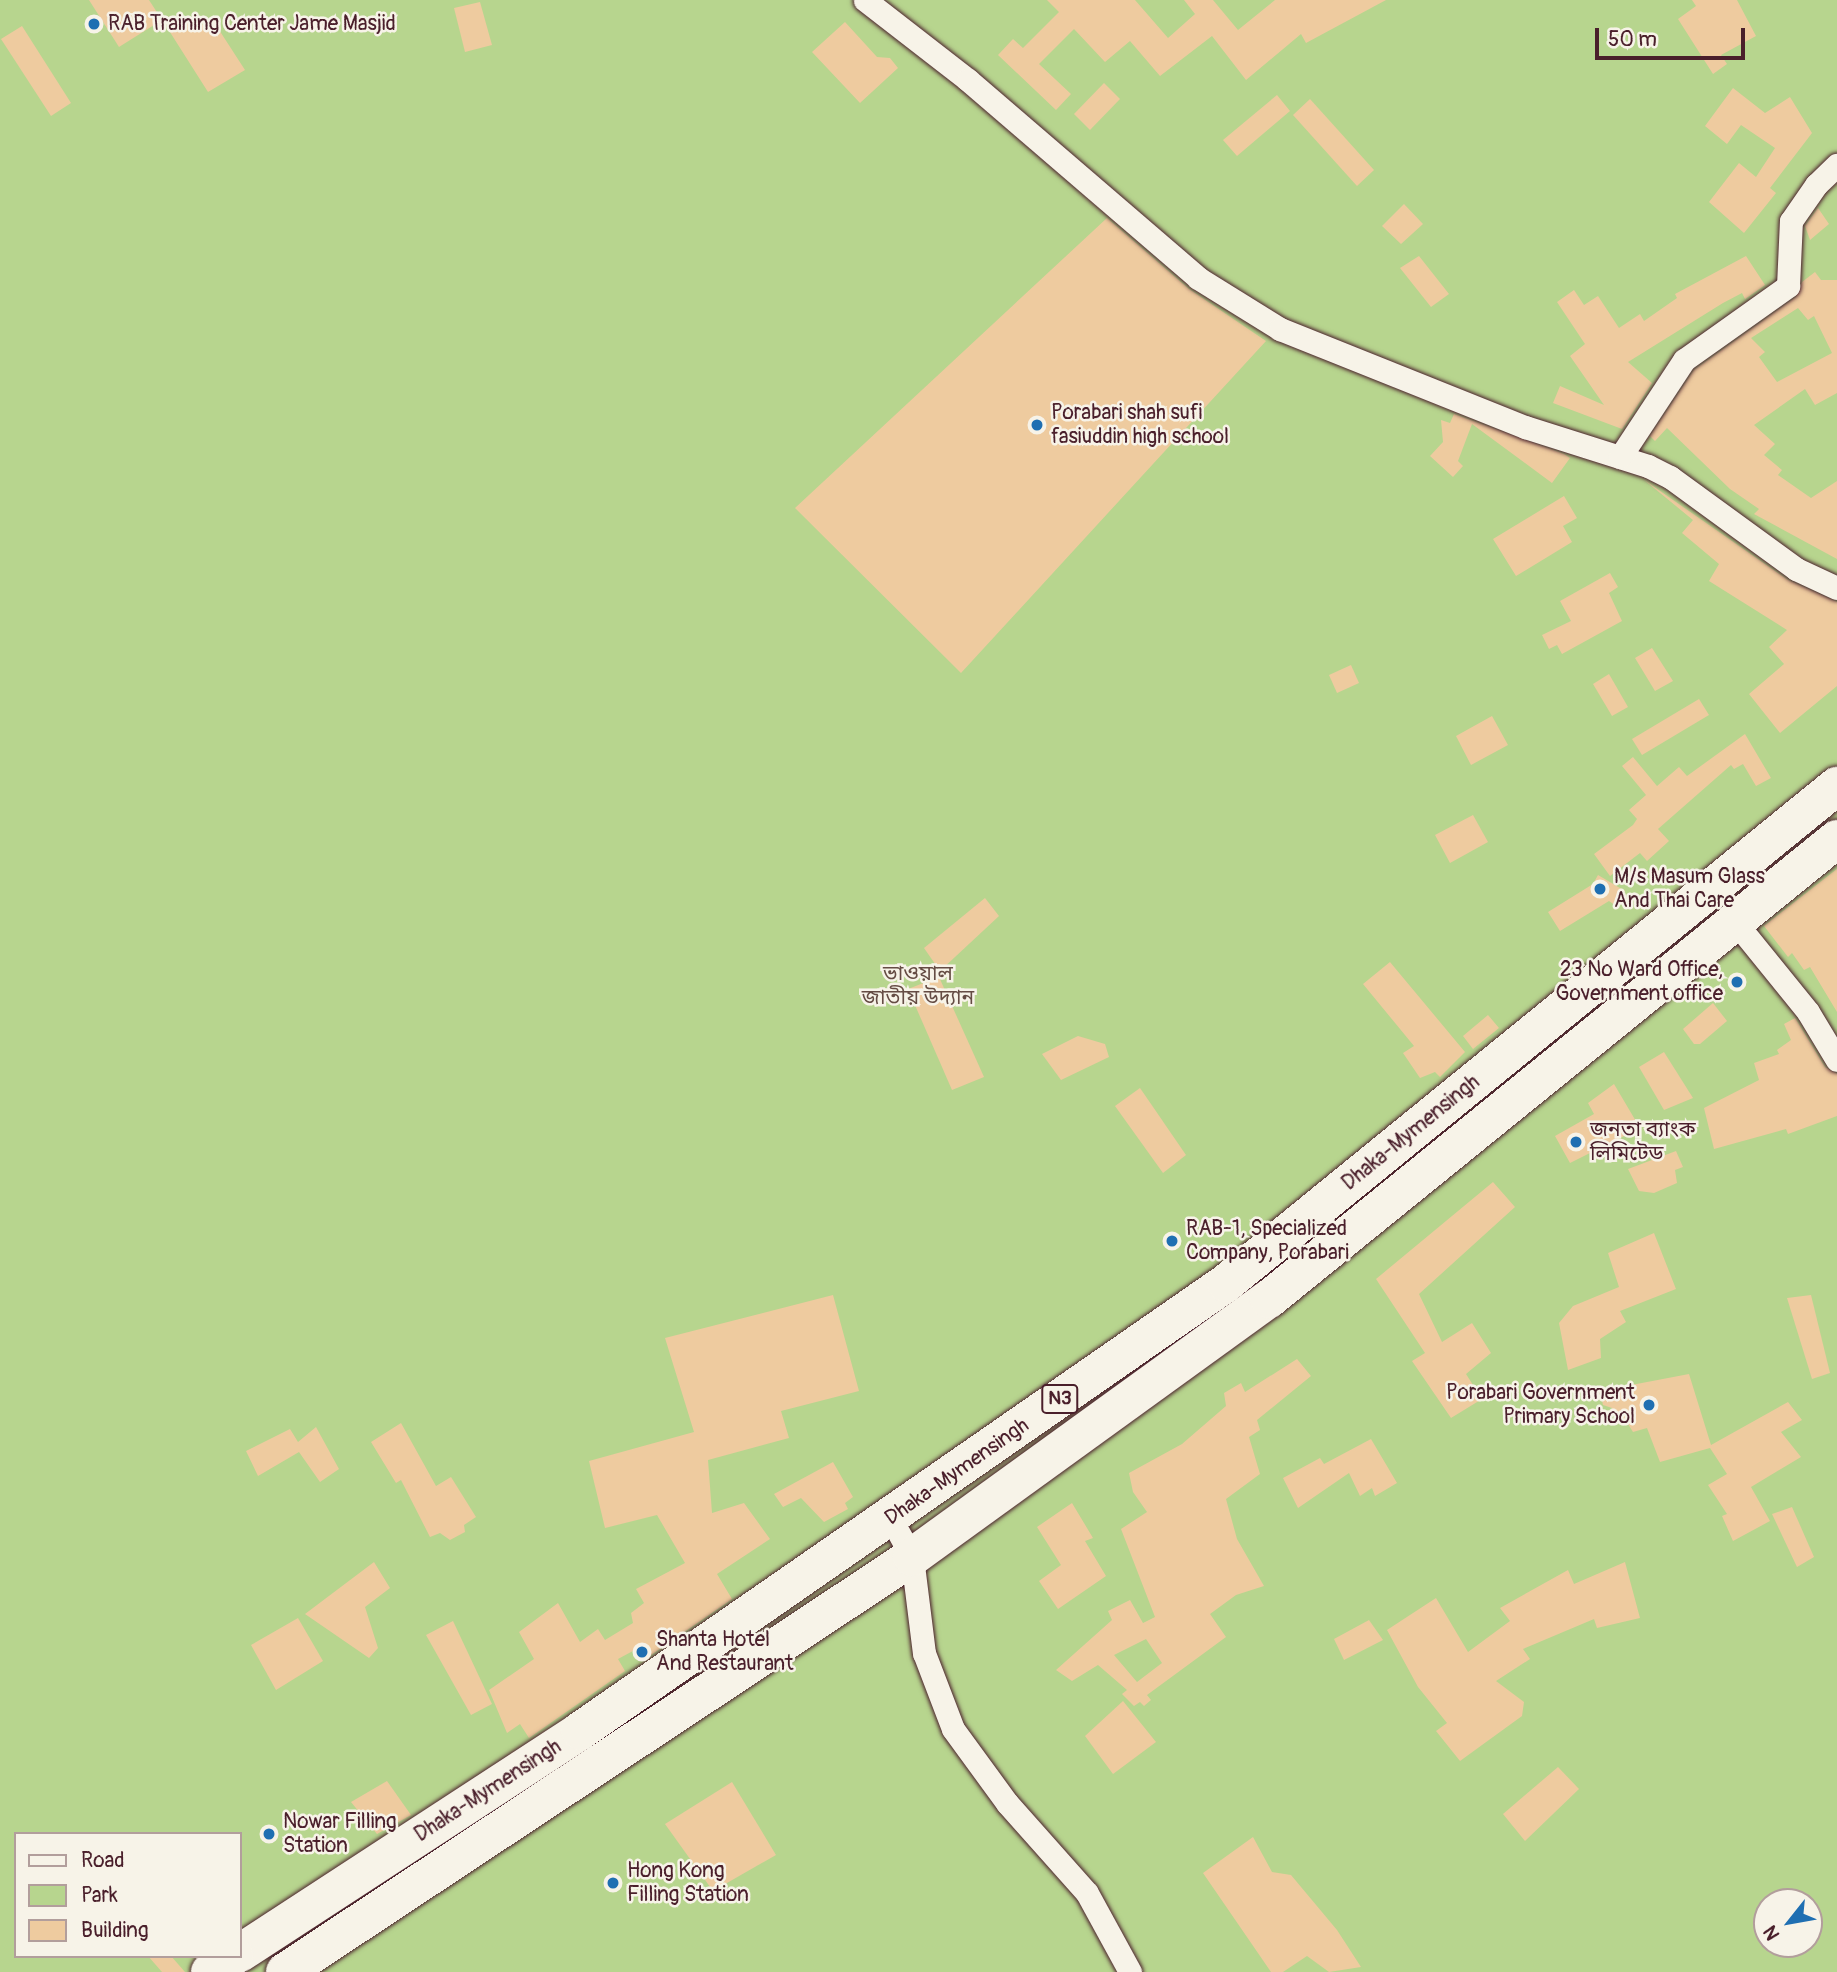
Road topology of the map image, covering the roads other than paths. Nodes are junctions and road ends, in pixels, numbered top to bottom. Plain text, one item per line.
1 (866, 1) edge
2 (1837, 165) edge
3 (1620, 457) junction
4 (1837, 588) edge
5 (1837, 786) edge
6 (1837, 839) edge
7 (1736, 923) junction
8 (1837, 1060) edge
9 (891, 1519) junction
10 (912, 1557) junction
11 (242, 1952) edge
12 (231, 1958) edge
13 (210, 1972) edge
14 (285, 1972) edge
15 (1130, 1972) edge

1 - 3 street
2 - 3 street
3 - 4 street
5 - 9 highway, Dhaka-Mymensingh / N3
6 - 7 highway, Dhaka-Mymensingh / N3
7 - 8 street
7 - 10 highway, Dhaka-Mymensingh / N3
9 - 10 street
9 - 11 highway, Dhaka-Mymensingh / N3
10 - 14 highway, Dhaka-Mymensingh / N3
10 - 15 street
12 - 13 highway

